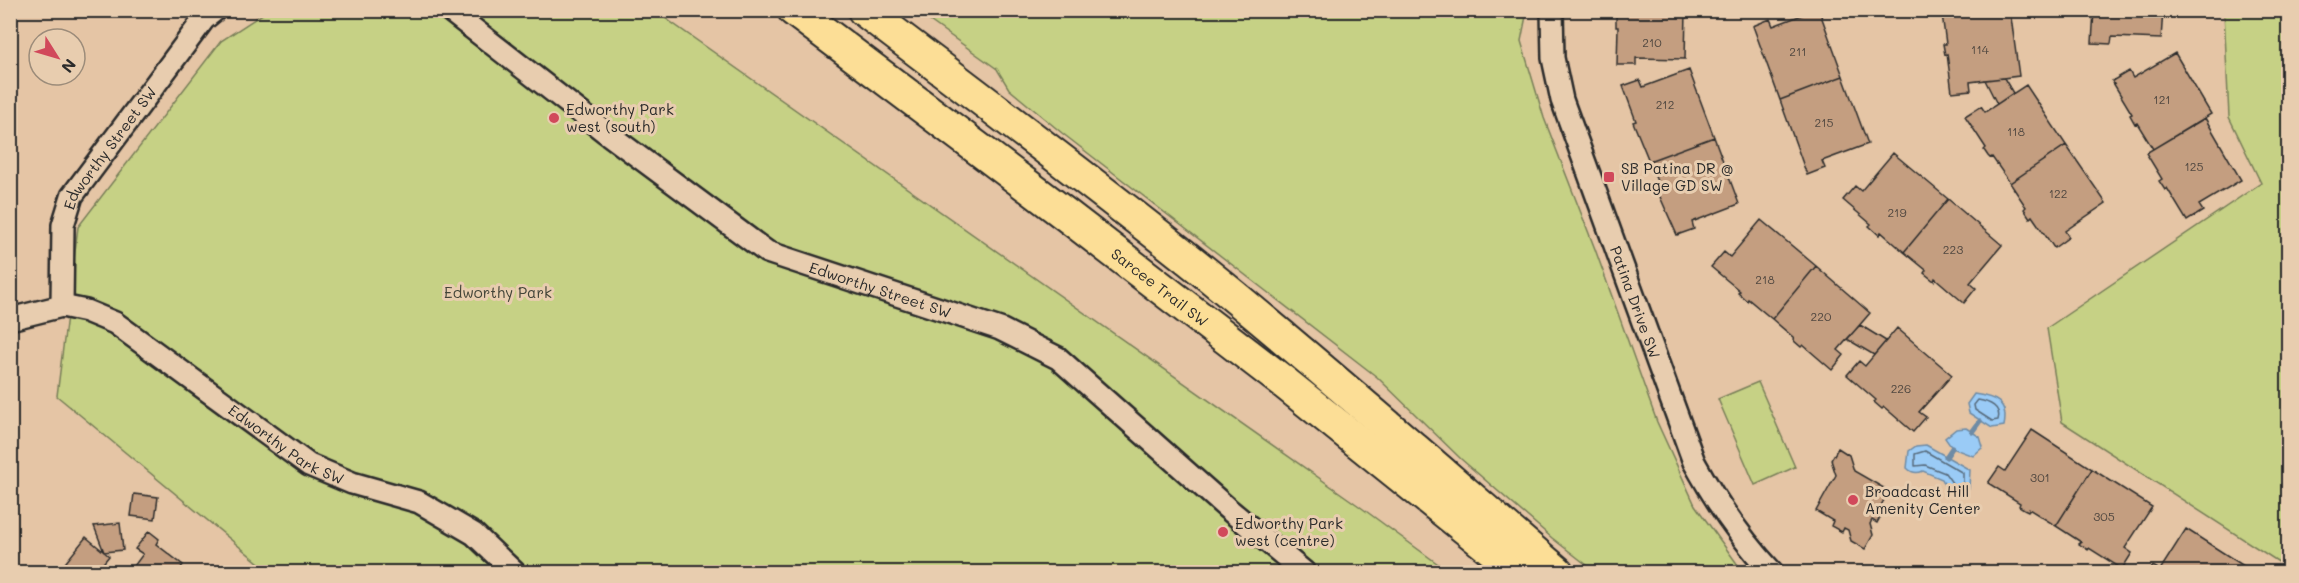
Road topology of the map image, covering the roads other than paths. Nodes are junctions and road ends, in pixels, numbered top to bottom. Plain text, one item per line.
1 (215, 10) edge
2 (449, 10) edge
3 (794, 10) edge
4 (864, 10) edge
5 (1552, 10) edge
6 (62, 306) junction
7 (10, 319) edge
8 (514, 573) edge
9 (1304, 573) edge
10 (1520, 573) edge
11 (1557, 573) edge
12 (1772, 573) edge

1 - 6 street, Edworthy Street SW
2 - 9 street, Edworthy Street SW
3 - 10 highway, Sarcee Trail SW
4 - 11 highway
5 - 12 street, Patina Drive SW
6 - 7 street
6 - 8 street, Edworthy Park SW

